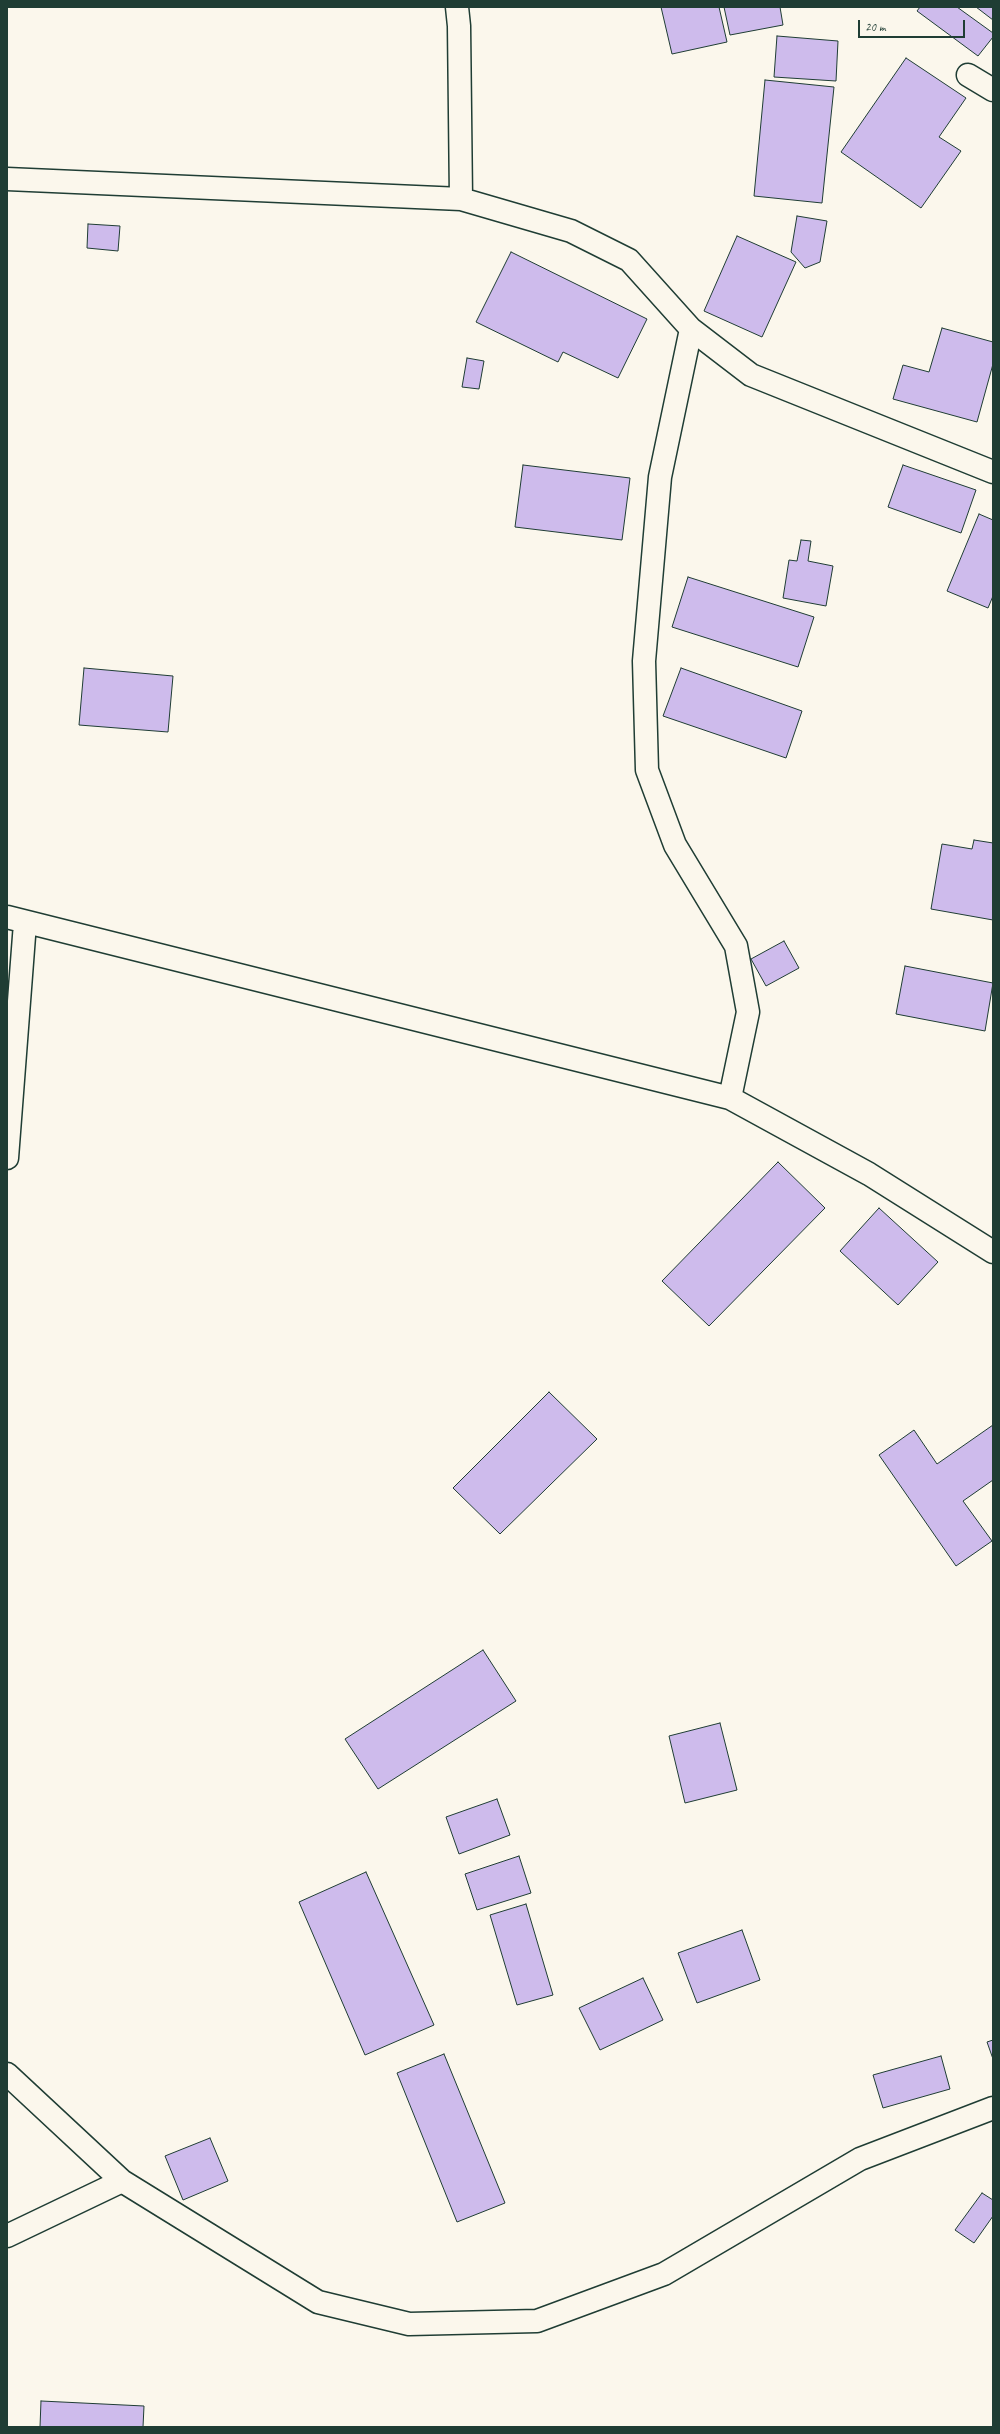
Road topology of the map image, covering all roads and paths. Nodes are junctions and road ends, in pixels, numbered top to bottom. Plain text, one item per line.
1 (457, 7) edge
2 (968, 75) dead end
3 (993, 90) edge
4 (7, 179) edge
5 (461, 199) junction
6 (691, 329) junction
7 (993, 472) edge
8 (16, 920) edge
9 (730, 1098) junction
10 (7, 1158) edge
11 (992, 1250) edge
12 (7, 2074) edge
13 (993, 2108) edge
14 (122, 2181) junction
15 (7, 2236) edge

1 - 5 street
2 - 3 street
4 - 5 street
5 - 6 street
6 - 7 street
6 - 9 street
8 - 9 street
8 - 10 street
9 - 11 street
12 - 14 street
13 - 14 street
14 - 15 street

